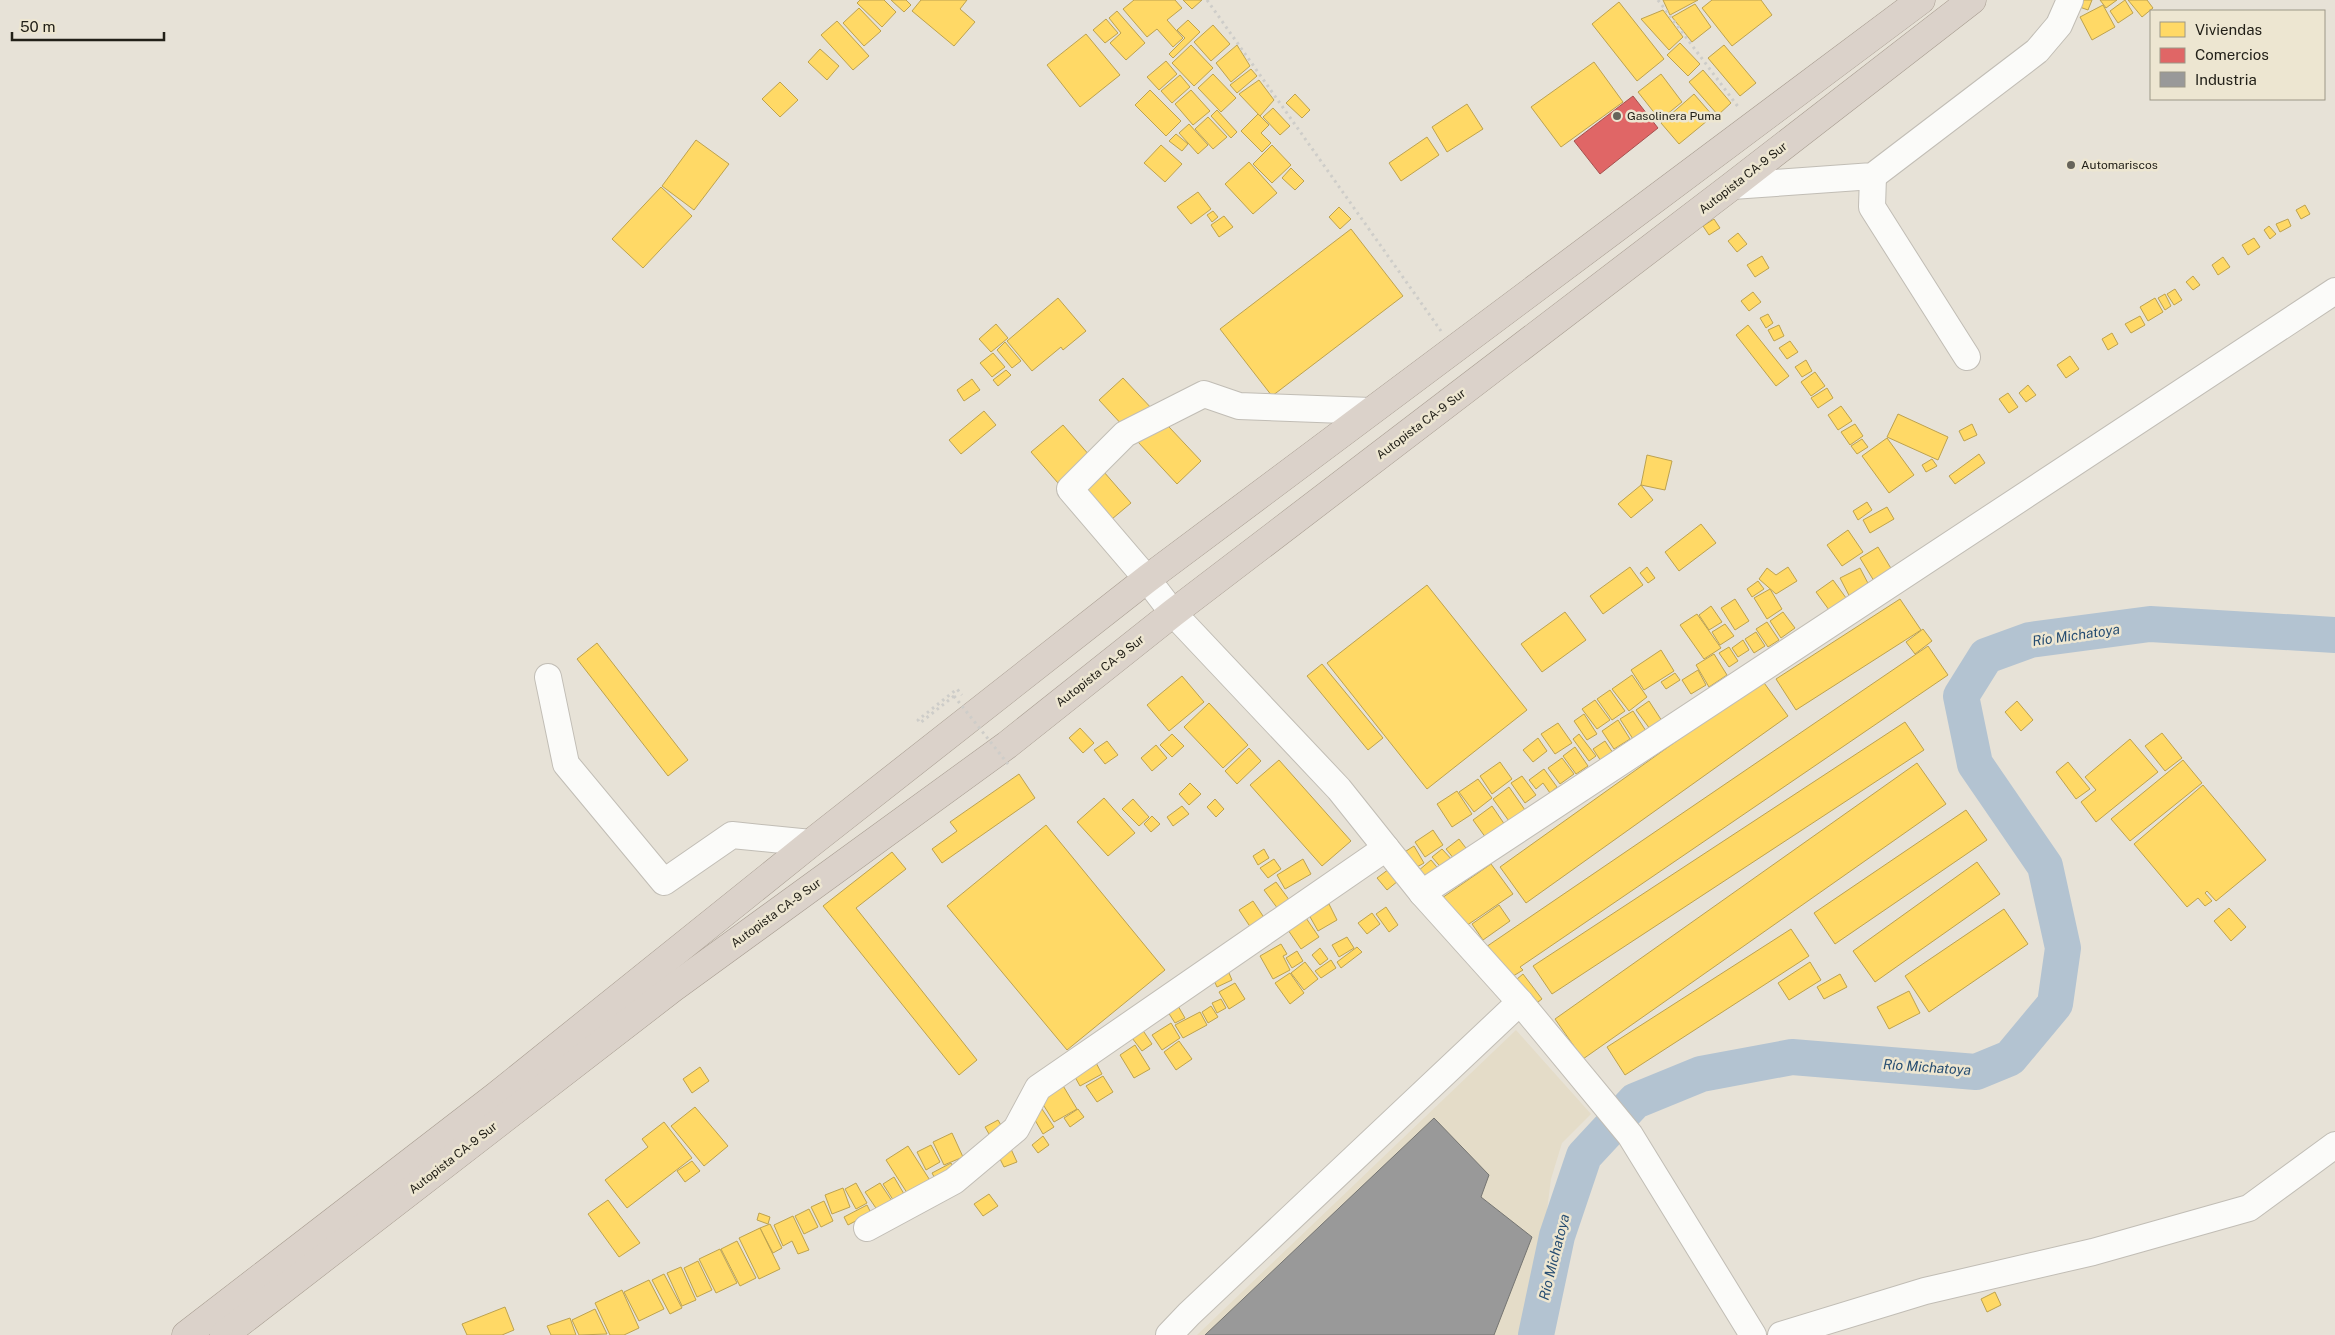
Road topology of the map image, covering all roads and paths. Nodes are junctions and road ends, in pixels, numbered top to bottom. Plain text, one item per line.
1 (1207, 0) edge
2 (1658, 0) edge
3 (1921, 0) edge
4 (1972, 0) edge
5 (2070, 0) edge
6 (1753, 126) junction
7 (1873, 176) junction
8 (1732, 186) junction
9 (2335, 291) edge
10 (1454, 350) junction
11 (1967, 357) dead end
12 (1371, 411) junction
13 (1147, 578) junction
14 (1173, 613) junction
15 (548, 677) dead end
16 (957, 689) dead end
17 (1008, 764) dead end
18 (811, 843) junction
19 (1386, 848) junction
20 (1422, 893) junction
21 (1520, 1002) junction
22 (2335, 1145) edge
23 (867, 1228) dead end
24 (186, 1335) edge
25 (224, 1335) edge
26 (1169, 1335) edge
27 (1753, 1335) edge
28 (1780, 1335) edge

1 - 10 path
2 - 6 path
3 - 6 highway, Autopista CA-9 Sur
4 - 8 highway, Autopista CA-9 Sur
5 - 7 street
6 - 10 highway, Autopista CA-9 Sur
7 - 8 street
7 - 11 street
8 - 14 highway, Autopista CA-9 Sur
9 - 20 street
10 - 12 highway, Autopista CA-9 Sur
12 - 13 highway, Autopista CA-9 Sur
12 - 13 street
13 - 14 street
13 - 18 highway, Autopista CA-9 Sur
14 - 19 street
14 - 25 highway, Autopista CA-9 Sur
15 - 18 street
16 - 17 path, bridge
18 - 24 highway, Autopista CA-9 Sur
19 - 20 street
19 - 23 street
20 - 21 street
21 - 26 street
21 - 27 street
22 - 28 street

